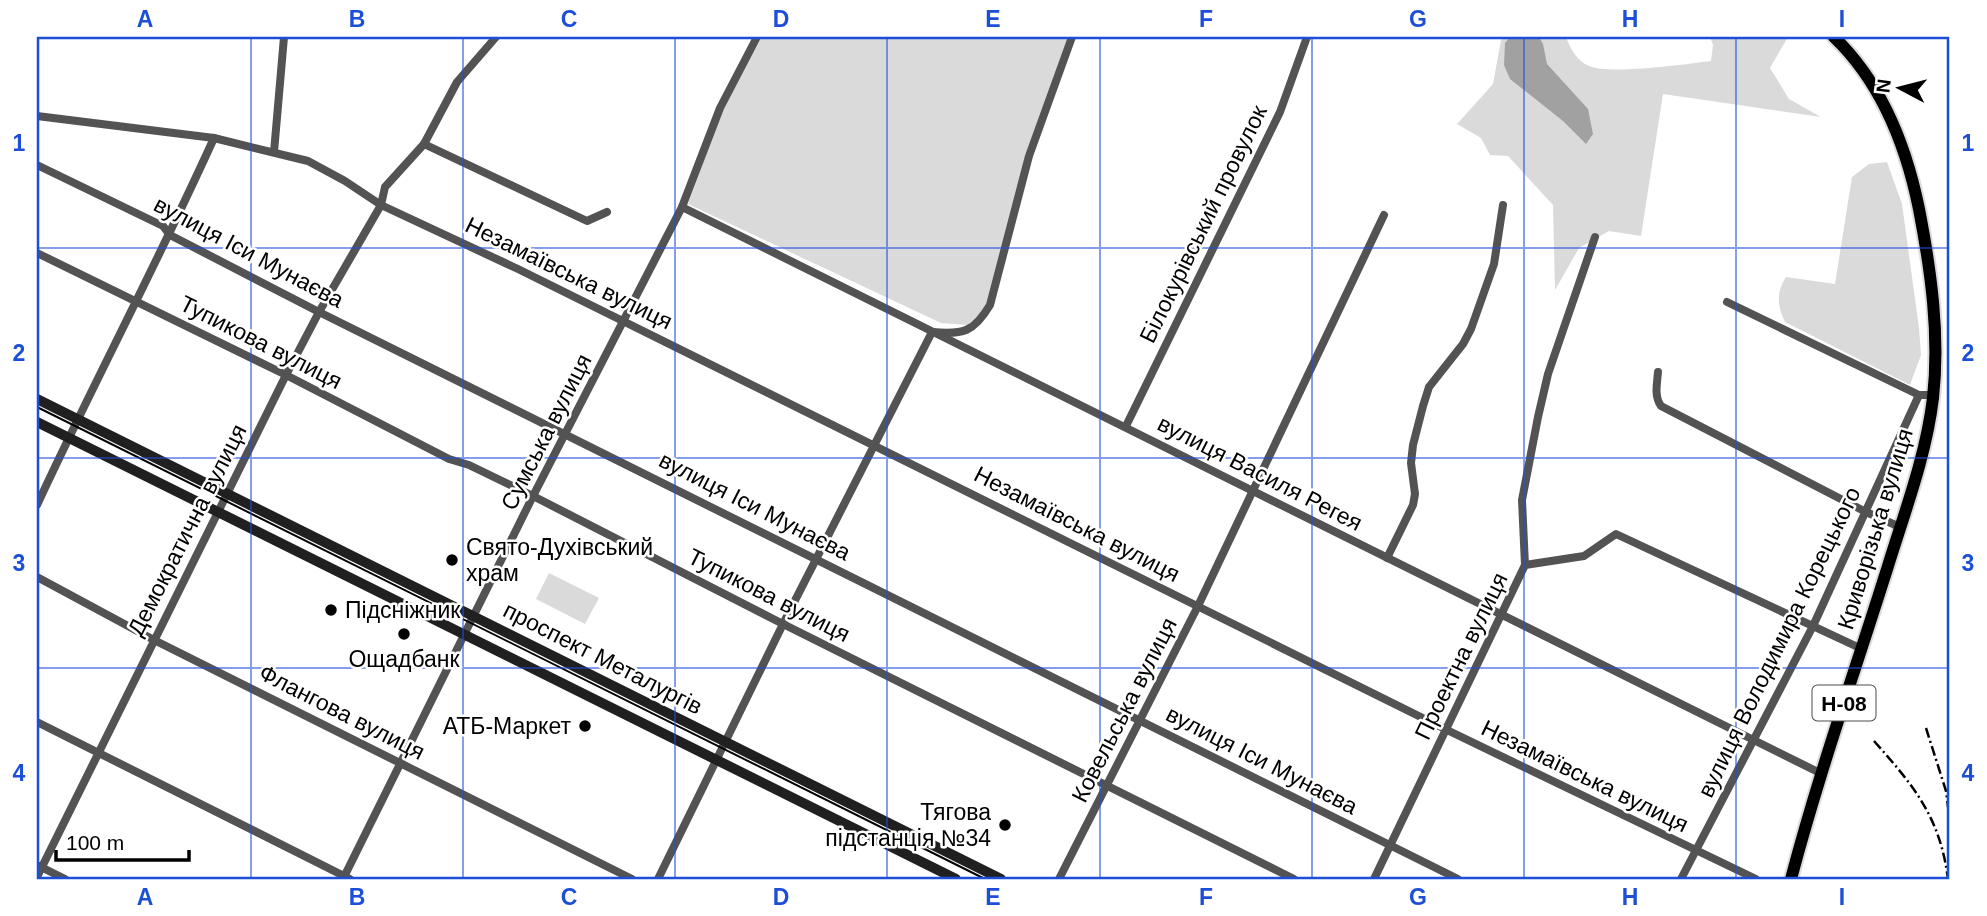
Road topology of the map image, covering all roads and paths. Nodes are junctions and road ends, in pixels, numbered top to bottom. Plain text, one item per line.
1 (284, 37) edge
2 (496, 37) edge
3 (757, 37) edge
4 (1072, 37) edge
5 (1307, 37) edge
6 (1834, 37) edge
7 (37, 116) edge
8 (214, 138) junction
9 (424, 144) junction
10 (274, 152) junction
11 (37, 165) edge
12 (381, 205) junction
13 (1503, 205) dead end
14 (682, 207) junction
15 (607, 212) dead end
16 (1384, 215) dead end
17 (170, 235) junction
18 (1595, 237) dead end
19 (37, 253) edge
20 (135, 300) junction
21 (1727, 302) dead end
22 (319, 312) junction
23 (625, 322) junction
24 (932, 331) junction
25 (1658, 372) dead end
26 (286, 375) junction
27 (1919, 395) junction
28 (1933, 395) junction
29 (37, 399) edge
30 (78, 419) junction
31 (37, 422) edge
32 (1126, 426) junction
33 (566, 433) junction
34 (68, 437) junction
35 (875, 445) junction
36 (226, 493) junction
37 (1253, 493) junction
38 (533, 496) junction
39 (37, 505) edge
40 (217, 512) junction
41 (1866, 512) junction
42 (1900, 527) junction
43 (1387, 558) junction
44 (818, 559) junction
45 (1525, 565) junction
46 (37, 577) edge
47 (1198, 606) junction
48 (1502, 614) junction
49 (474, 616) junction
50 (783, 624) junction
51 (1813, 626) junction
52 (464, 635) junction
53 (154, 640) junction
54 (1861, 649) junction
55 (1141, 720) junction
56 (37, 722) edge
57 (1447, 730) junction
58 (1754, 741) junction
59 (725, 742) junction
60 (97, 754) junction
61 (716, 760) junction
62 (401, 763) junction
63 (1820, 773) junction
64 (1108, 786) junction
65 (1390, 846) junction
66 (1695, 852) junction
67 (39, 866) edge
68 (37, 877) edge
69 (346, 878) edge
70 (65, 879) edge
71 (632, 879) edge
72 (658, 879) edge
73 (956, 879) edge
74 (1001, 879) edge
75 (1059, 879) edge
76 (1294, 879) edge
77 (1374, 879) edge
78 (1458, 879) edge
79 (1681, 879) edge
80 (1756, 879) edge
81 (1791, 879) edge

1 - 10 street
2 - 9 street, Демократична вулиця
3 - 14 street, Сумська вулиця
4 - 24 street
5 - 32 street, Білокурівський провулок
6 - 28 main road, Криворізька вулиця / Н-08
7 - 8 street, Незамаївська вулиця
8 - 10 street, Незамаївська вулиця
8 - 17 street
9 - 12 street, Демократична вулиця
9 - 15 street
10 - 12 street, Незамаївська вулиця
11 - 17 street, вулиця Іси Мунаєва
12 - 22 street, Демократична вулиця
12 - 23 street, Незамаївська вулиця
13 - 43 street
14 - 23 street, Сумська вулиця
14 - 24 street, вулиця Василя Регея
16 - 37 street, Ковельська вулиця
17 - 20 street
17 - 22 street, вулиця Іси Мунаєва
18 - 45 street, Проектна вулиця
19 - 20 street, Тупикова вулиця
20 - 26 street, Тупикова вулиця
20 - 30 street
21 - 27 street
22 - 26 street, Демократична вулиця
22 - 33 street, вулиця Іси Мунаєва
23 - 33 street, Сумська вулиця
23 - 35 street, Незамаївська вулиця
24 - 32 street, вулиця Василя Регея
24 - 35 street
25 - 41 street
26 - 36 street, Демократична вулиця
26 - 38 street, Тупикова вулиця
27 - 28 street
27 - 41 street, вулиця Володимира Корецького
28 - 42 main road, Криворізька вулиця / Н-08
29 - 30 main road, проспект Металургів
30 - 34 street
30 - 36 main road, проспект Металургів
31 - 34 main road, проспект Металургів
32 - 37 street, вулиця Василя Регея
33 - 38 street, Сумська вулиця
33 - 44 street, вулиця Іси Мунаєва
34 - 39 street
34 - 40 main road, проспект Металургів
35 - 44 street
35 - 47 street, Незамаївська вулиця
36 - 40 street, Демократична вулиця
36 - 49 main road, проспект Металургів
37 - 43 street, вулиця Василя Регея
37 - 47 street, Ковельська вулиця
38 - 49 street, Сумська вулиця
38 - 50 street, Тупикова вулиця
40 - 52 main road, проспект Металургів
40 - 53 street, Демократична вулиця
41 - 42 street
41 - 51 street, вулиця Володимира Корецького
42 - 54 main road, Криворізька вулиця / Н-08
43 - 48 street, вулиця Василя Регея
44 - 50 street
44 - 55 street, вулиця Іси Мунаєва
45 - 48 street, Проектна вулиця
45 - 51 street
46 - 53 street, Флангова вулиця
47 - 55 street, Ковельська вулиця
47 - 57 street, Незамаївська вулиця
48 - 57 street, Проектна вулиця
48 - 58 street, вулиця Василя Регея
49 - 52 street, Сумська вулиця
49 - 59 main road, проспект Металургів
50 - 59 street
50 - 64 street, Тупикова вулиця
51 - 54 street
51 - 58 street, вулиця Володимира Корецького
52 - 61 main road, проспект Металургів
52 - 62 street, Сумська вулиця
53 - 60 street, Демократична вулиця
53 - 62 street, Флангова вулиця
54 - 63 main road, Криворізька вулиця / Н-08
55 - 64 street, Ковельська вулиця
55 - 65 street, вулиця Іси Мунаєва
56 - 60 street
57 - 65 street, Проектна вулиця
57 - 66 street, Незамаївська вулиця
58 - 63 street, вулиця Василя Регея
58 - 66 street, вулиця Володимира Корецького
59 - 61 street
59 - 74 main road, проспект Металургів
60 - 67 street, Демократична вулиця
60 - 69 street
61 - 72 street
61 - 73 main road, проспект Металургів
62 - 69 street, Сумська вулиця
62 - 71 street, Флангова вулиця
63 - 81 main road, Криворізька вулиця / Н-08
64 - 75 street, Ковельська вулиця
64 - 76 street, Тупикова вулиця
65 - 77 street, Проектна вулиця
65 - 78 street, вулиця Іси Мунаєва
66 - 79 street, вулиця Володимира Корецького
66 - 80 street, Незамаївська вулиця
67 - 68 street, Демократична вулиця
67 - 70 street

